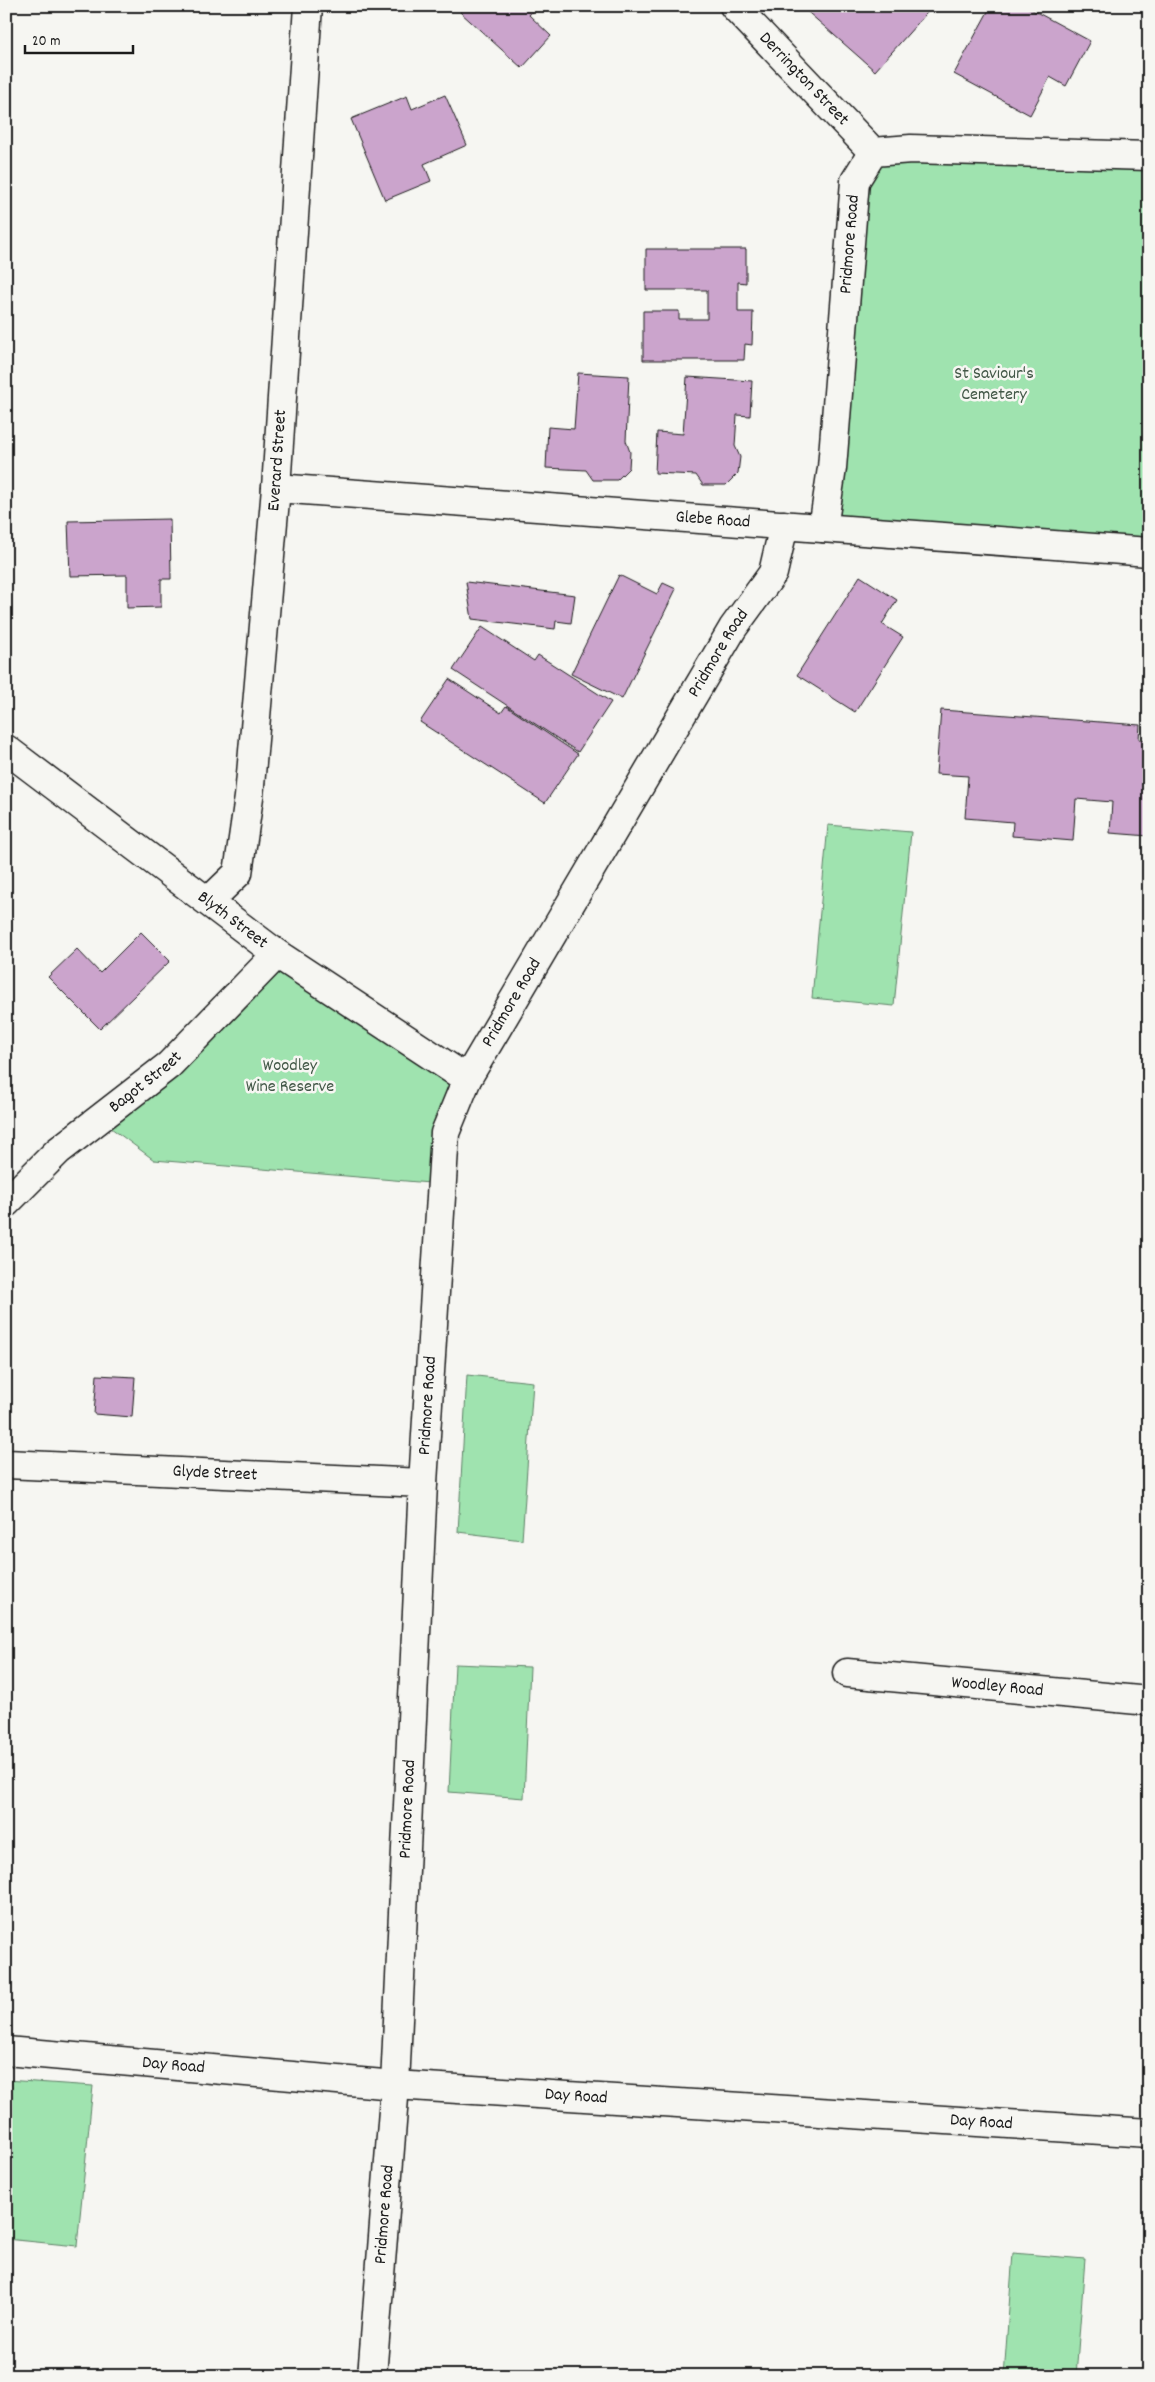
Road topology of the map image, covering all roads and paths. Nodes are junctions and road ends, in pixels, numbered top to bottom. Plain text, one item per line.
1 (308, 6) edge
2 (734, 6) edge
3 (873, 152) junction
4 (1149, 156) edge
5 (276, 488) junction
6 (784, 525) junction
7 (823, 528) junction
8 (1149, 552) edge
9 (6, 749) edge
10 (209, 901) junction
11 (277, 954) junction
12 (467, 1079) junction
13 (6, 1203) edge
14 (6, 1464) edge
15 (423, 1483) junction
16 (847, 1673) dead end
17 (1149, 1700) edge
18 (6, 2051) edge
19 (395, 2085) junction
20 (1149, 2133) edge
21 (372, 2376) edge

1 - 5 street, Everard Street
2 - 3 street, Derrington Street
3 - 4 street
3 - 7 street, Pridmore Road
5 - 6 street, Glebe Road
5 - 10 street, Everard Street
6 - 7 street, Glebe Road
6 - 12 street, Pridmore Road
7 - 8 street, Glebe Road
9 - 10 street, Blyth Street
10 - 11 street, Blyth Street
11 - 12 street, Blyth Street
11 - 13 street, Bagot Street
12 - 15 street, Pridmore Road
14 - 15 street, Glyde Street
15 - 19 street, Pridmore Road
16 - 17 street, Woodley Road
18 - 19 street, Day Road
19 - 20 street, Day Road
19 - 21 street, Pridmore Road

